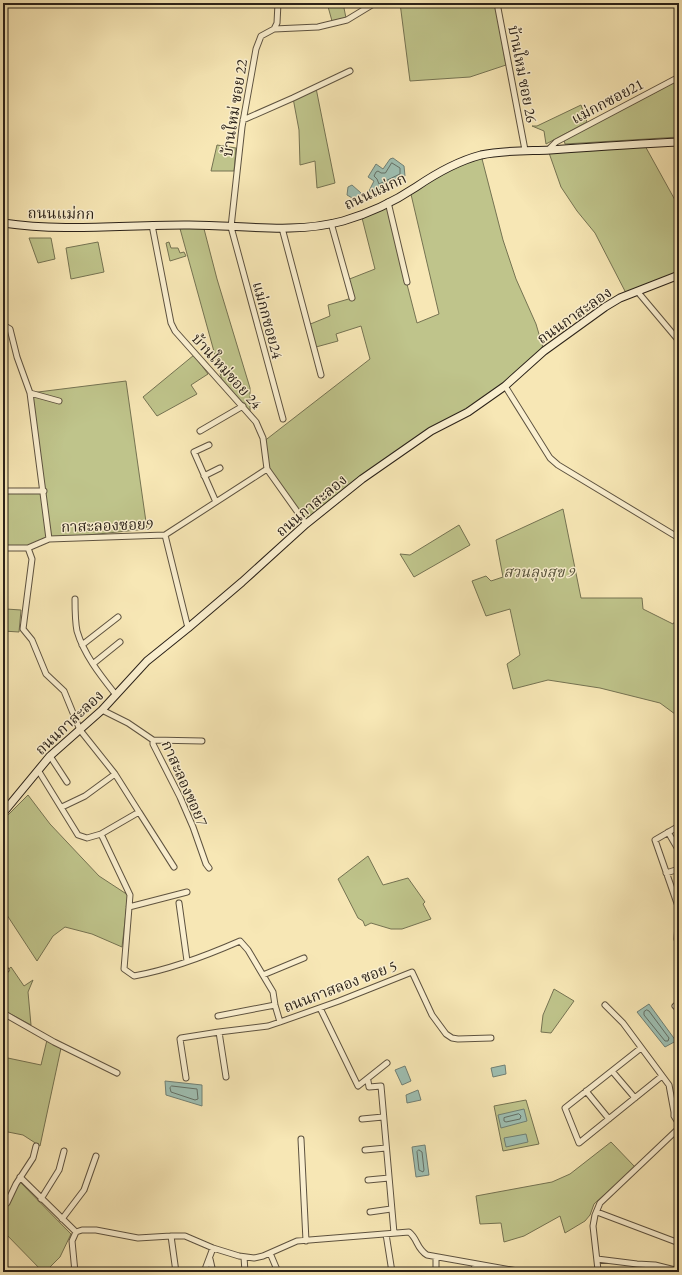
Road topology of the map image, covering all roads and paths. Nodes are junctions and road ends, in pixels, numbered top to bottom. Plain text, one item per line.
1 (278, 3) edge
2 (374, 3) edge
3 (497, 3) edge
4 (274, 30) junction
5 (350, 71) dead end
6 (679, 77) edge
7 (243, 120) junction
8 (679, 142) edge
9 (524, 150) junction
10 (548, 150) junction
11 (388, 202) junction
12 (3, 223) edge
13 (331, 223) junction
14 (152, 225) junction
15 (231, 227) junction
16 (282, 228) junction
17 (679, 275) edge
18 (407, 282) dead end
19 (637, 291) junction
20 (352, 298) dead end
21 (3, 325) edge
22 (679, 341) edge
23 (321, 375) dead end
24 (505, 386) junction
25 (30, 393) junction
26 (59, 401) dead end
27 (243, 406) junction
28 (283, 418) dead end
29 (200, 431) dead end
30 (209, 445) dead end
31 (220, 468) dead end
32 (267, 469) junction
33 (204, 476) junction
34 (3, 491) edge
35 (44, 491) junction
36 (216, 502) junction
37 (306, 524) junction
38 (166, 536) junction
39 (50, 538) junction
40 (679, 538) edge
41 (3, 548) edge
42 (28, 548) junction
43 (75, 599) dead end
44 (118, 617) dead end
45 (188, 628) junction
46 (120, 642) dead end
47 (82, 645) junction
48 (94, 663) junction
49 (116, 695) junction
50 (102, 710) junction
51 (80, 730) junction
52 (153, 740) junction
53 (202, 741) dead end
54 (50, 756) junction
55 (38, 770) junction
56 (115, 774) junction
57 (67, 782) dead end
58 (62, 807) junction
59 (140, 812) junction
60 (3, 813) edge
61 (679, 826) edge
62 (668, 832) junction
63 (101, 834) junction
64 (679, 851) edge
65 (174, 867) dead end
66 (209, 868) dead end
67 (679, 869) edge
68 (666, 873) junction
69 (187, 892) dead end
70 (179, 902) dead end
71 (129, 907) junction
72 (679, 909) edge
73 (677, 939) dead end
74 (304, 958) dead end
75 (187, 962) junction
76 (263, 975) junction
77 (275, 1005) junction
78 (605, 1005) dead end
79 (320, 1008) junction
80 (3, 1013) edge
81 (218, 1016) dead end
82 (280, 1022) junction
83 (219, 1032) junction
84 (491, 1038) dead end
85 (641, 1048) junction
86 (387, 1064) dead end
87 (612, 1070) junction
88 (117, 1074) dead end
89 (662, 1076) junction
90 (226, 1077) dead end
91 (186, 1078) dead end
92 (368, 1081) dead end
93 (586, 1091) junction
94 (635, 1098) junction
95 (677, 1113) edge
96 (383, 1117) junction
97 (362, 1119) dead end
98 (609, 1119) junction
99 (679, 1124) edge
100 (679, 1128) edge
101 (301, 1140) dead end
102 (36, 1146) dead end
103 (386, 1148) junction
104 (364, 1150) dead end
105 (64, 1151) dead end
106 (96, 1156) dead end
107 (20, 1177) junction
108 (389, 1178) junction
109 (368, 1180) dead end
110 (41, 1199) junction
111 (8, 1203) dead end
112 (391, 1209) junction
113 (370, 1212) dead end
114 (597, 1212) junction
115 (62, 1219) junction
116 (76, 1232) junction
117 (394, 1233) junction
118 (386, 1234) junction
119 (171, 1236) junction
120 (306, 1240) junction
121 (679, 1243) edge
122 (213, 1248) junction
123 (270, 1253) junction
124 (244, 1257) junction
125 (436, 1257) junction
126 (209, 1258) junction
127 (597, 1259) junction
128 (475, 1264) junction
129 (598, 1270) junction
130 (76, 1272) edge
131 (176, 1272) edge
132 (204, 1272) edge
133 (213, 1272) edge
134 (245, 1272) edge
135 (278, 1272) edge
136 (392, 1272) edge
137 (436, 1272) edge
138 (474, 1272) edge
139 (523, 1272) edge
140 (586, 1272) edge
141 (605, 1272) edge
142 (679, 1272) edge

1 - 4 street
2 - 4 street
3 - 9 street, บ้านใหม่ ซอย 26
4 - 7 street, บ้านใหม่ ซอย 22
5 - 7 street
6 - 10 street, แม่กกซอย21
7 - 15 street, บ้านใหม่ ซอย 22
8 - 10 street, ถนนแม่กก
9 - 10 street, ถนนแม่กก
9 - 11 street, ถนนแม่กก
11 - 13 street, ถนนแม่กก
11 - 18 street
12 - 14 street, ถนนแม่กก
13 - 16 street, ถนนแม่กก
13 - 20 street
14 - 15 street, ถนนแม่กก
14 - 27 street, บ้านใหม่ซอย 24
15 - 16 street, ถนนแม่กก
15 - 28 street, แม่กกซอย24
16 - 23 street
17 - 19 street, ถนนกาสะลอง
19 - 22 street
19 - 24 street, ถนนกาสะลอง
21 - 25 street
24 - 37 street, ถนนกาสะลอง
24 - 40 street
25 - 26 street
25 - 35 street
27 - 29 street
27 - 32 street, บ้านใหม่ซอย 24
30 - 33 street
31 - 33 street
32 - 36 street
32 - 37 street, บ้านใหม่ซอย 24
33 - 36 street
34 - 35 street
35 - 39 street
36 - 38 street
37 - 45 street, ถนนกาสะลอง
38 - 39 street, กาสะลองซอย9
38 - 45 street, กาสะลองซอย9
39 - 42 street
41 - 42 street
42 - 51 street
43 - 47 street
44 - 47 street
45 - 49 street, ถนนกาสะลอง
46 - 48 street
47 - 48 street
48 - 49 street
49 - 50 street, ถนนกาสะลอง
50 - 51 street, ถนนกาสะลอง
50 - 52 street, กาสะลองซอย7
51 - 54 street, ถนนกาสะลอง
51 - 56 street
52 - 53 street
52 - 66 street, กาสะลองซอย7
54 - 55 street, ถนนกาสะลอง
54 - 57 street
55 - 58 street
55 - 60 street, ถนนกาสะลอง
56 - 58 street
56 - 59 street
58 - 63 street
59 - 63 street
59 - 65 street
61 - 62 street
62 - 64 street
62 - 68 street
63 - 71 street, ถนนกาสลอง ซอย 5
67 - 68 street
68 - 72 street
69 - 71 street
70 - 75 street
71 - 75 street, ถนนกาสลอง ซอย 5
72 - 73 street
74 - 76 street
75 - 76 street, ถนนกาสลอง ซอย 5
76 - 77 street, ถนนกาสลอง ซอย 5
77 - 81 street
77 - 82 street, ถนนกาสลอง ซอย 5
78 - 85 street
79 - 82 street, ถนนกาสลอง ซอย 5
79 - 84 street, ถนนกาสลอง ซอย 5
79 - 86 street
80 - 88 street
82 - 83 street
83 - 90 street
83 - 91 street
85 - 87 street
85 - 89 street
87 - 93 street
87 - 94 street
89 - 94 street
89 - 95 street
92 - 96 street
93 - 98 street
93 - 98 street
94 - 98 street
95 - 99 street
96 - 97 street
96 - 103 street
100 - 114 street
101 - 120 street
102 - 107 street
103 - 104 street
103 - 108 street
105 - 110 street
106 - 115 street
107 - 110 street
107 - 111 street
108 - 109 street
108 - 112 street
110 - 115 street
112 - 113 street
112 - 117 street
114 - 121 street
114 - 127 street
115 - 116 street
116 - 119 street
116 - 130 street
117 - 118 street
117 - 125 street
118 - 120 street
118 - 136 street
119 - 122 street
119 - 131 street
120 - 123 street
122 - 124 street
122 - 126 street
123 - 124 street
123 - 135 street
124 - 134 street
125 - 128 street
125 - 137 street
126 - 132 street
126 - 133 street
127 - 129 street
127 - 142 street
128 - 138 street
128 - 139 street
129 - 140 street
129 - 141 street

